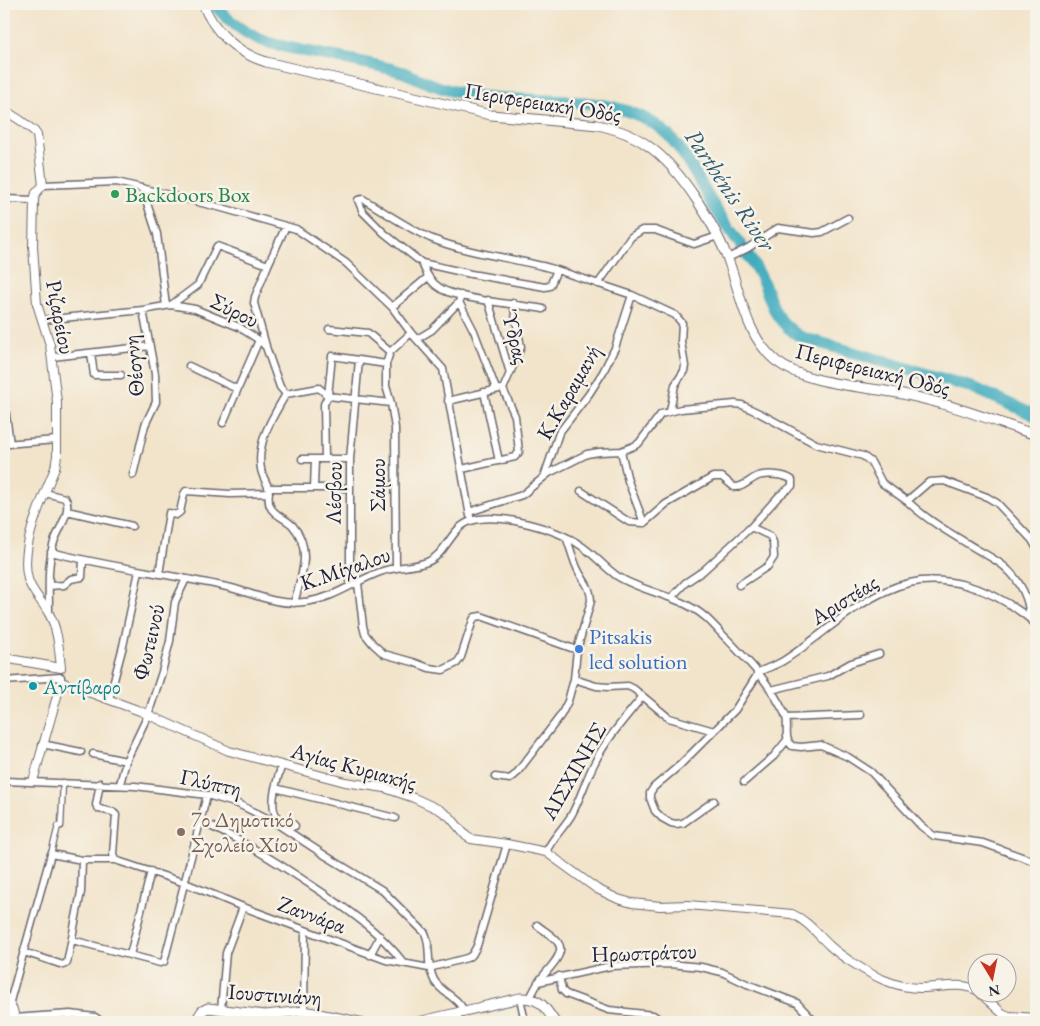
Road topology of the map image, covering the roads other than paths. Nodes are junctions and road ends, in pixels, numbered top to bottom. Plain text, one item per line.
1 (203, 4) edge
2 (4, 110) edge
3 (43, 185) junction
4 (142, 188) junction
5 (4, 199) edge
6 (34, 200) junction
7 (848, 218) dead end
8 (286, 226) junction
9 (718, 236) junction
10 (731, 256) junction
11 (422, 263) junction
12 (268, 264) junction
13 (557, 270) junction
14 (428, 276) junction
15 (598, 284) junction
16 (632, 295) junction
17 (460, 299) junction
18 (488, 300) junction
19 (513, 303) junction
20 (168, 306) junction
21 (392, 306) junction
22 (543, 309) dead end
23 (143, 310) junction
24 (42, 320) junction
25 (328, 329) dead end
26 (411, 333) junction
27 (418, 339) junction
28 (259, 340) junction
29 (150, 346) junction
30 (266, 347) junction
31 (390, 352) junction
32 (91, 353) junction
33 (52, 356) junction
34 (360, 360) junction
35 (386, 364) junction
36 (189, 366) dead end
37 (510, 373) junction
38 (121, 375) dead end
39 (237, 389) junction
40 (496, 389) junction
41 (503, 389) junction
42 (484, 392) junction
43 (286, 394) junction
44 (328, 396) junction
45 (4, 400) edge
46 (356, 400) junction
47 (448, 401) junction
48 (391, 403) junction
49 (670, 411) junction
50 (223, 423) dead end
51 (1036, 435) edge
52 (57, 440) junction
53 (7, 444) edge
54 (621, 451) junction
55 (325, 458) junction
56 (302, 459) dead end
57 (315, 459) junction
58 (350, 459) junction
59 (499, 461) junction
60 (462, 469) junction
61 (133, 475) dead end
62 (544, 477) junction
63 (314, 488) junction
64 (349, 488) junction
65 (269, 491) junction
66 (581, 491) dead end
67 (45, 493) junction
68 (907, 501) junction
69 (67, 511) junction
70 (469, 512) junction
71 (471, 521) junction
72 (644, 523) junction
73 (132, 526) dead end
74 (751, 527) junction
75 (566, 538) junction
76 (1036, 547) edge
77 (51, 552) junction
78 (83, 560) junction
79 (396, 568) junction
80 (139, 571) junction
81 (159, 574) junction
82 (186, 579) junction
83 (358, 583) junction
84 (739, 585) dead end
85 (49, 586) junction
86 (350, 586) junction
87 (671, 598) junction
88 (294, 603) junction
89 (49, 612) junction
90 (1029, 618) junction
91 (1036, 624) edge
92 (577, 650) junction
93 (879, 654) dead end
94 (4, 658) edge
95 (61, 668) junction
96 (759, 672) junction
97 (574, 679) junction
98 (61, 680) junction
99 (4, 681) edge
100 (771, 690) junction
101 (642, 697) junction
102 (109, 699) junction
103 (148, 715) junction
104 (861, 715) dead end
105 (787, 718) junction
106 (714, 731) junction
107 (787, 740) junction
108 (42, 744) junction
109 (81, 752) dead end
110 (94, 754) dead end
111 (126, 761) junction
112 (282, 765) junction
113 (495, 777) dead end
114 (4, 781) edge
115 (33, 781) junction
116 (63, 782) junction
117 (744, 782) dead end
118 (100, 783) junction
119 (120, 784) junction
120 (275, 788) junction
121 (207, 795) junction
122 (714, 801) dead end
123 (395, 818) dead end
124 (271, 820) junction
125 (200, 822) junction
126 (507, 844) junction
127 (546, 852) junction
128 (51, 854) junction
129 (82, 860) junction
130 (115, 860) junction
131 (1036, 862) edge
132 (150, 871) junction
133 (185, 883) junction
134 (243, 907) junction
135 (537, 925) dead end
136 (305, 930) junction
137 (380, 936) junction
138 (72, 940) junction
139 (24, 952) junction
140 (130, 955) junction
141 (370, 955) junction
142 (404, 963) junction
143 (429, 968) junction
144 (559, 976) junction
145 (538, 982) junction
146 (968, 987) edge
147 (520, 998) junction
148 (530, 998) junction
149 (6, 1001) edge
150 (992, 1004) edge
151 (221, 1010) junction
152 (304, 1011) junction
153 (238, 1012) junction
154 (70, 1014) junction
155 (460, 1015) edge
156 (1036, 1018) edge
157 (10, 1020) edge
158 (96, 1020) edge
159 (68, 1022) edge
160 (195, 1022) edge
161 (237, 1022) edge
162 (359, 1022) edge
163 (418, 1022) edge
164 (525, 1022) edge
165 (555, 1022) edge
166 (663, 1022) edge
167 (815, 1022) edge

1 - 9 main road, Περιφερειακή Οδός
2 - 3 street
3 - 4 street
3 - 6 street
4 - 8 street
4 - 20 street
5 - 6 street
6 - 24 street, Ριζαρείου
7 - 10 street
8 - 12 street
8 - 21 street
9 - 10 main road, Περιφερειακή Οδός
9 - 15 street
10 - 51 main road, Περιφερειακή Οδός
11 - 13 street
11 - 13 street
11 - 14 street, Ύδρας
12 - 20 street
12 - 30 street
13 - 15 street
14 - 17 street, Ύδρας
14 - 21 street
15 - 16 street
16 - 49 street
16 - 62 street, Κ.Καραμανή
17 - 18 street, Ύδρας
17 - 27 street
17 - 40 street
18 - 19 street
18 - 37 street, Ύδρας
19 - 22 street
19 - 37 street
20 - 23 street
20 - 28 street, Σύρου
21 - 26 street
23 - 24 street
23 - 29 street, Θέογνη
24 - 33 street, Ριζαρείου
25 - 31 street
26 - 27 street
26 - 31 street
27 - 47 street
28 - 30 street, Σύρου
28 - 39 street
29 - 32 street
29 - 61 street, Θέογνη
30 - 43 street, Σύρου
31 - 35 street
32 - 33 street
32 - 38 street
33 - 52 street, Ριζαρείου
34 - 35 street
34 - 44 street
34 - 46 street, Λέσβου
35 - 48 street, Σάμου
36 - 39 street
37 - 41 street, Ύδρας
39 - 50 street
40 - 41 street, Ύδρας
40 - 42 street, Ύδρας
41 - 59 street, Ύδρας
42 - 47 street, Ύδρας
42 - 59 street
43 - 44 street
43 - 65 street
44 - 46 street
44 - 55 street
45 - 53 street
46 - 48 street
46 - 58 street, Λέσβου
47 - 60 street
48 - 79 street, Σάμου
49 - 54 street
49 - 68 street
52 - 53 street
52 - 67 street, Ριζαρείου
54 - 62 street
54 - 72 street
55 - 57 street
55 - 58 street
56 - 57 street
57 - 63 street
58 - 64 street, Λέσβου
59 - 60 street, Ύδρας
60 - 70 street
62 - 70 street
63 - 64 street
63 - 65 street
64 - 86 street, Λέσβου
65 - 81 street
65 - 88 street
66 - 72 street
67 - 69 street
67 - 89 street, Ριζαρείου
68 - 76 street
68 - 90 street
69 - 73 street
69 - 77 street
70 - 71 street
71 - 75 street
71 - 79 street, Κ.Μίχαλου
72 - 74 street
74 - 84 street
74 - 87 street
75 - 87 street
75 - 92 street
77 - 78 street, Κ.Μίχαλου
77 - 85 street
78 - 80 street, Κ.Μίχαλου
78 - 85 street
79 - 83 street, Κ.Μίχαλου
80 - 81 street, Κ.Μίχαλου
80 - 102 street
81 - 82 street, Κ.Μίχαλου
82 - 88 street, Κ.Μίχαλου
82 - 103 street, Φωτεινού
83 - 86 street, Κ.Μίχαλου
83 - 92 street
85 - 89 street
86 - 88 street, Κ.Μίχαλου
87 - 96 street
89 - 95 street, Ριζαρείου
90 - 91 street, Αριστέας
90 - 96 street, Αριστέας
92 - 97 street
93 - 100 street
94 - 95 street
95 - 98 street
96 - 100 street
96 - 106 street
97 - 101 street, ΑΙΣΧΙΝΗΣ
97 - 113 street
98 - 99 street
98 - 102 street, Αγίας Κυριακής
98 - 108 street
100 - 105 street
101 - 106 street
101 - 127 street, ΑΙΣΧΙΝΗΣ
102 - 103 street, Αγίας Κυριακής
103 - 111 street, Φωτεινού
103 - 112 street, Αγίας Κυριακής
104 - 105 street
105 - 107 street
106 - 122 street
107 - 117 street
107 - 131 street
108 - 109 street
108 - 115 street
110 - 111 street
111 - 119 street, Φωτεινού
112 - 120 street
112 - 126 street, Αγίας Κυριακής
114 - 115 street, Γλύπτη
115 - 116 street, Γλύπτη
116 - 118 street, Γλύπτη
116 - 128 street
118 - 119 street, Γλύπτη
118 - 130 street
119 - 121 street, Γλύπτη
120 - 123 street
120 - 124 street
121 - 124 street, Γλύπτη
121 - 125 street
124 - 143 street, Γλύπτη
125 - 133 street
125 - 137 street
126 - 127 street, Αγίας Κυριακής
126 - 143 street
127 - 146 street
128 - 129 street, Ζαννάρα
128 - 139 street
129 - 130 street, Ζαννάρα
129 - 138 street
130 - 132 street, Ζαννάρα
132 - 133 street, Ζαννάρα
132 - 140 street
133 - 134 street, Ζαννάρα
133 - 140 street
134 - 136 street, Ζαννάρα
134 - 151 street
135 - 145 street
136 - 141 street, Ζαννάρα
136 - 152 street
137 - 141 street
137 - 142 street
138 - 139 street
138 - 140 street
139 - 149 street
141 - 142 street, Ζαννάρα
142 - 143 street, Ζαννάρα
143 - 155 street
144 - 145 street, Ηρωστράτου
144 - 166 street
144 - 167 street, Ηρωστράτου
145 - 148 street
147 - 148 main road
147 - 155 main road
147 - 164 street
148 - 165 main road
149 - 157 main road
150 - 156 street
151 - 153 main road, Ιουστινιάνη
151 - 160 main road, Ιουστινιάνη
152 - 153 main road, Ιουστινιάνη
152 - 162 main road, Ιουστινιάνη
153 - 161 street
154 - 157 street
154 - 158 street
154 - 159 street
155 - 163 main road

